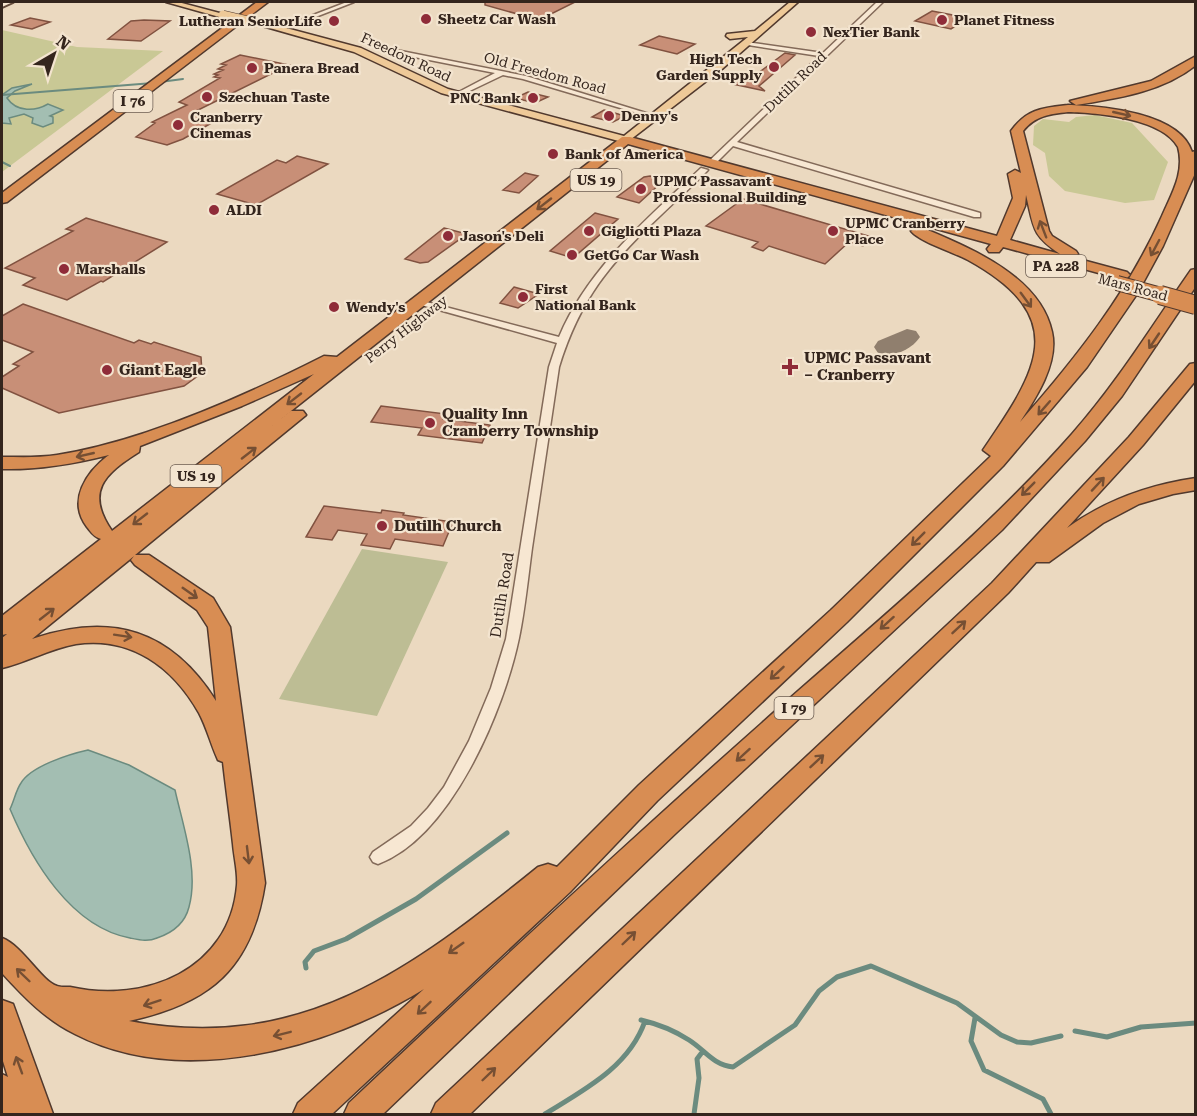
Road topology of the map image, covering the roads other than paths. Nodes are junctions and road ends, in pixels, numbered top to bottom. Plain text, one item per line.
1 (9, 2) edge
2 (170, 2) edge
3 (254, 2) edge
4 (263, 2) edge
5 (351, 2) edge
6 (794, 2) edge
7 (880, 2) edge
8 (806, 3) edge
9 (2, 5) edge
10 (780, 28) dead end
11 (280, 29) junction
12 (760, 33) junction
13 (772, 35) dead end
14 (730, 36) dead end
15 (750, 42) junction
16 (763, 44) junction
17 (391, 51) dead end
18 (823, 55) junction
19 (748, 57) dead end
20 (1196, 59) edge
21 (503, 72) junction
22 (729, 73) dead end
23 (714, 86) dead end
24 (454, 96) junction
25 (656, 117) junction
26 (642, 139) junction
27 (731, 143) junction
28 (1196, 155) edge
29 (46, 157) junction
30 (707, 166) junction
31 (2, 183) edge
32 (2, 190) edge
33 (1180, 195) junction
34 (2, 199) edge
35 (977, 215) dead end
36 (907, 226) junction
37 (1006, 227) junction
38 (961, 231) junction
39 (998, 246) junction
40 (1196, 273) edge
41 (1115, 277) junction
42 (1196, 296) edge
43 (430, 302) junction
44 (1196, 305) edge
45 (390, 325) junction
46 (561, 341) junction
47 (1196, 368) edge
48 (181, 424) junction
49 (2, 463) edge
50 (1196, 484) edge
51 (959, 497) junction
52 (103, 533) dead end
53 (142, 560) dead end
54 (1000, 588) junction
55 (2, 627) edge
56 (2, 650) edge
57 (2, 660) edge
58 (648, 793) junction
59 (241, 796) junction
60 (378, 857) dead end
61 (2, 952) edge
62 (47, 995) junction
63 (2, 1015) edge
64 (2, 1090) edge
65 (10, 1114) edge
66 (37, 1114) edge
67 (309, 1114) edge
68 (360, 1114) edge
69 (447, 1114) edge

1 - 9 street
2 - 11 main road, Freedom Road, bridge
3 - 29 highway, I 76
4 - 34 highway, I 76
5 - 11 street
6 - 12 main road, Perry Highway / US 19
7 - 18 street, Dutilh Road
8 - 10 main road
11 - 24 main road, Freedom Road
12 - 14 main road
12 - 15 main road, Perry Highway / US 19
13 - 16 main road
15 - 16 street
15 - 25 main road, Perry Highway / US 19
16 - 18 street
16 - 19 main road
17 - 21 street, Old Freedom Road
18 - 27 street, Dutilh Road
20 - 37 highway
21 - 24 street
21 - 25 street, Old Freedom Road
22 - 23 main road
24 - 26 main road, Freedom Road
25 - 26 main road, Perry Highway / US 19
26 - 30 highway, Mars Road / PA 228
26 - 43 highway, Perry Highway / US 19
27 - 30 street, Dutilh Road
27 - 35 street
28 - 33 highway
29 - 31 highway
29 - 32 highway, I 76
30 - 36 highway, Mars Road / PA 228
30 - 38 highway, Mars Road / PA 228
30 - 46 street, Dutilh Road
41 -> 33 highway
33 -> 51 highway
36 - 39 highway, Mars Road / PA 228
36 -> 51 highway
37 - 38 highway
37 - 39 highway
38 - 39 highway, Mars Road / PA 228
39 - 41 highway, Mars Road / PA 228
40 -> 68 highway, I 79
41 - 42 highway, Mars Road / PA 228
41 - 44 highway, Mars Road / PA 228, bridge
43 - 45 highway, Perry Highway / US 19
43 - 46 street
56 -> 43 highway, Perry Highway / US 19
45 - 48 highway
45 -> 55 highway, Perry Highway / US 19
46 - 60 street, Dutilh Road
54 -> 47 highway
48 -> 49 highway
48 - 52 highway
50 - 54 highway
51 -> 58 highway
53 -> 59 highway
69 -> 54 highway
57 -> 59 highway
58 -> 62 highway
58 -> 67 highway
59 -> 62 highway
62 -> 61 highway
66 -> 63 highway
64 - 65 highway

